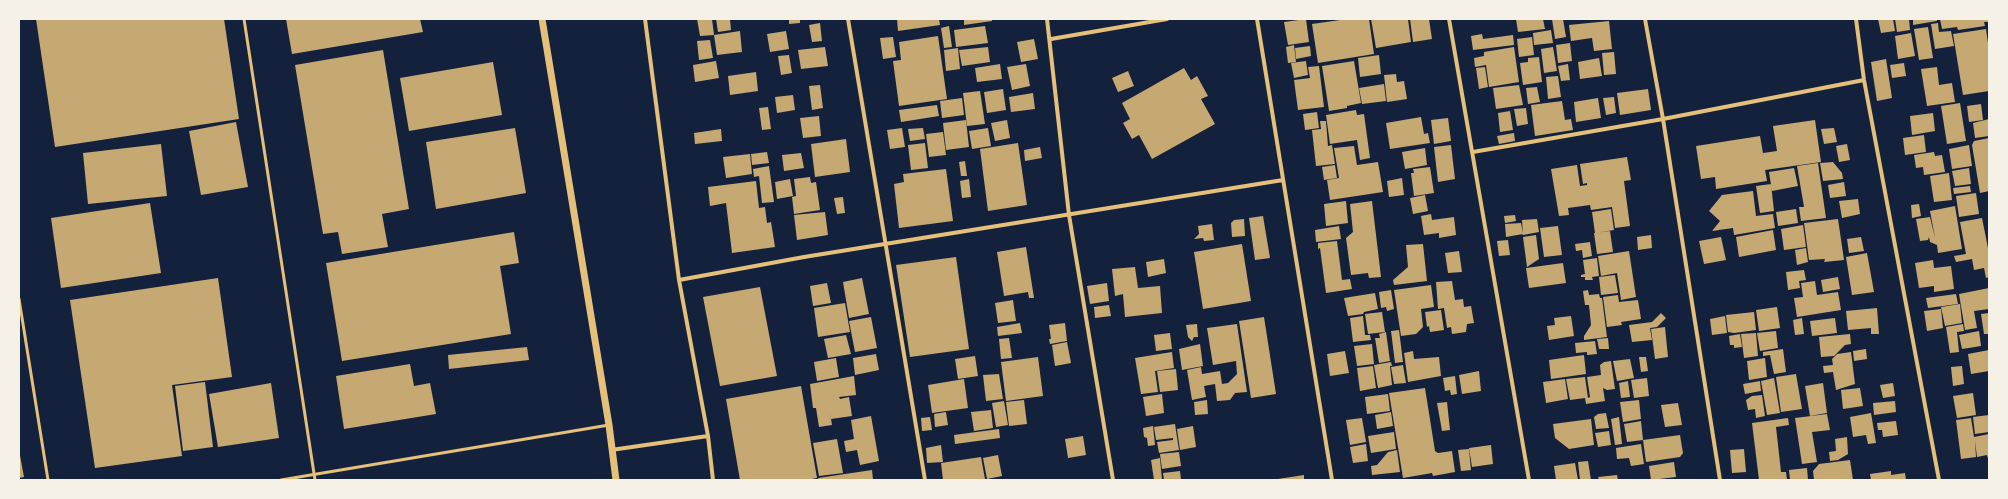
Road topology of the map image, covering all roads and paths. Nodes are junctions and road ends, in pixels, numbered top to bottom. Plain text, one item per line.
1 (244, 19) edge
2 (542, 19) edge
3 (645, 19) edge
4 (848, 19) edge
5 (1047, 19) edge
6 (1168, 19) edge
7 (1257, 19) edge
8 (1450, 19) edge
9 (1645, 19) edge
10 (1856, 19) edge
11 (1051, 39) junction
12 (1864, 80) junction
13 (1663, 119) junction
14 (1474, 152) junction
15 (1283, 180) junction
16 (1069, 215) junction
17 (886, 245) junction
18 (679, 280) junction
19 (19, 299) edge
20 (609, 425) junction
21 (708, 436) junction
22 (611, 450) junction
23 (314, 474) junction
24 (48, 480) edge
25 (281, 480) edge
26 (315, 480) edge
27 (616, 480) edge
28 (713, 480) edge
29 (925, 480) edge
30 (1113, 480) edge
31 (1332, 480) edge
32 (1529, 480) edge
33 (1720, 480) edge
34 (1939, 480) edge

1 - 23 lane
2 - 20 street
3 - 18 street
4 - 17 street
5 - 11 street
6 - 11 street
7 - 15 street
8 - 14 street
9 - 13 street
10 - 12 street
11 - 16 street
12 - 13 street
12 - 34 street
13 - 14 street
13 - 33 street
14 - 32 street
15 - 16 street
15 - 31 street
16 - 17 street
16 - 30 street
17 - 18 street
17 - 29 street
18 - 21 street
19 - 24 lane
20 - 22 street
20 - 23 lane
21 - 22 street
21 - 28 street
22 - 27 street
23 - 25 lane
23 - 26 lane

